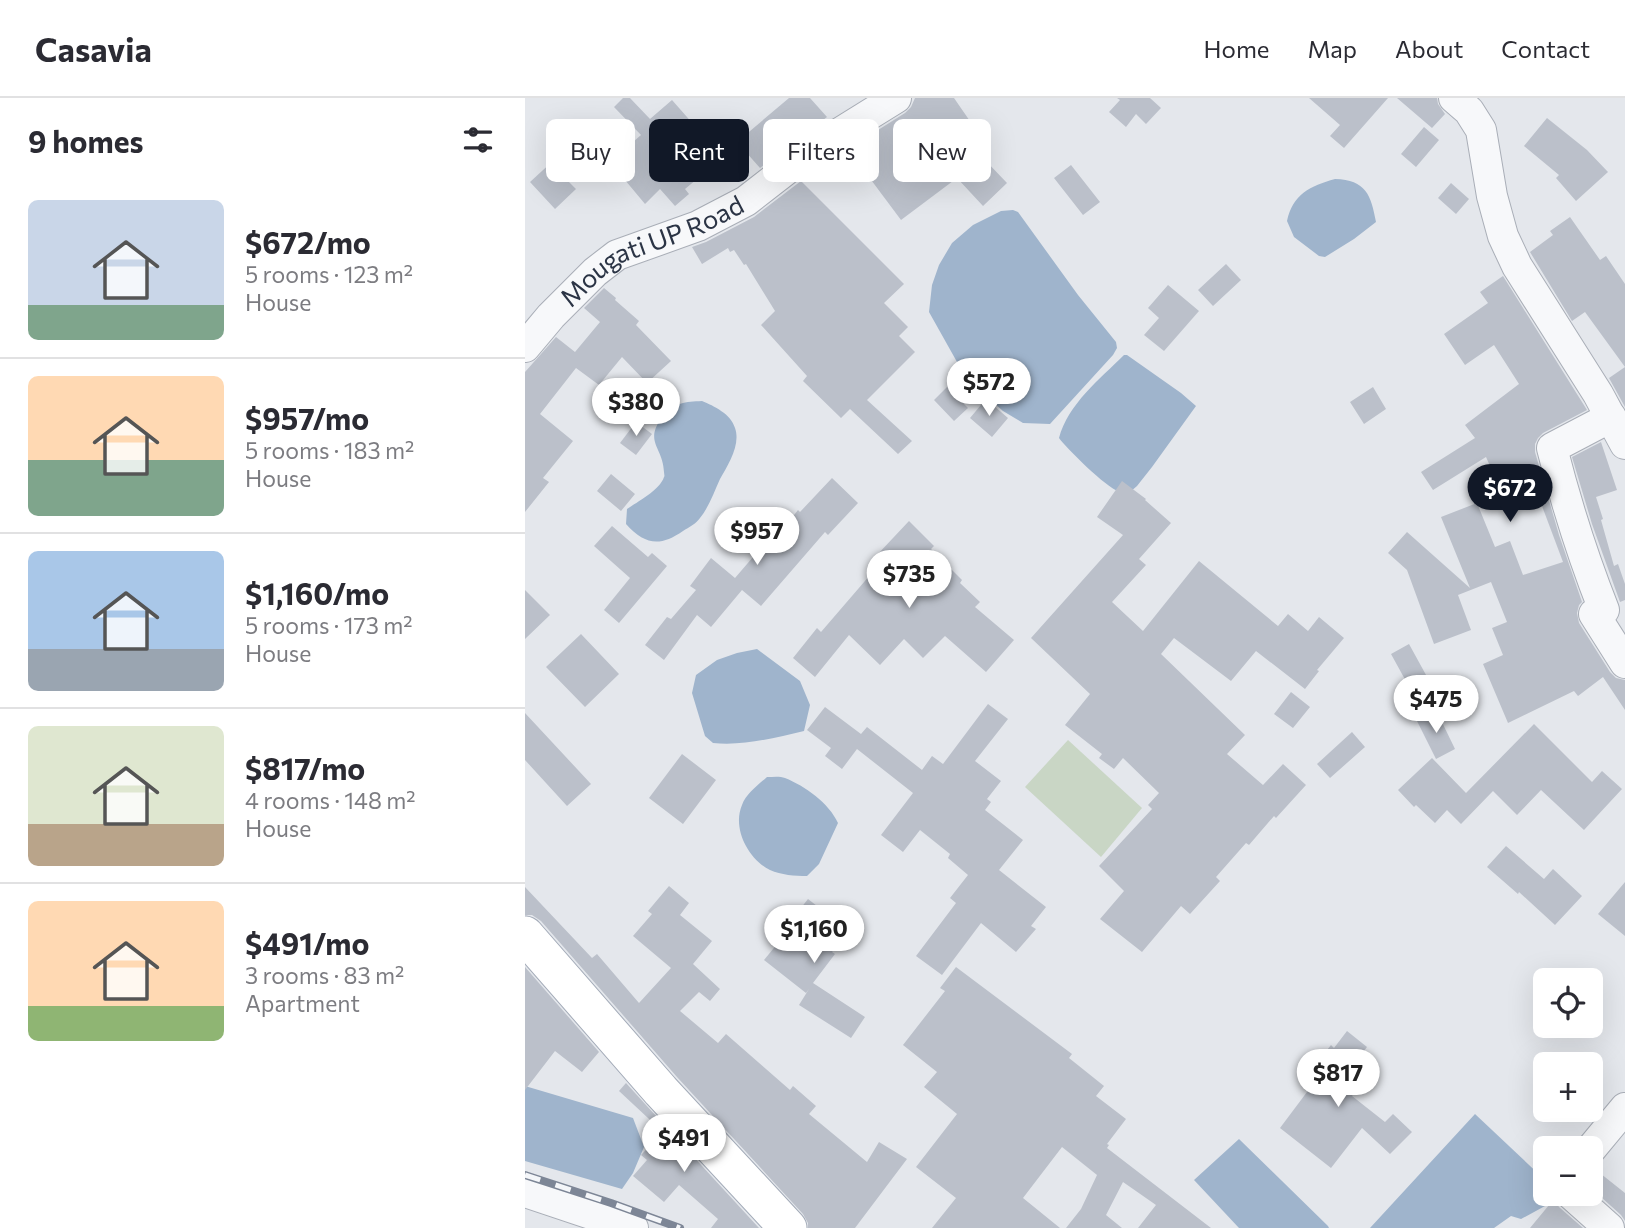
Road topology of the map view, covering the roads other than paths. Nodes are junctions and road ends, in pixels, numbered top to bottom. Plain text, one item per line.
1 (896, 98) edge
2 (1454, 98) edge
3 (525, 347) edge
4 (1611, 417) junction
5 (1625, 444) edge
6 (1625, 663) edge
7 (525, 935) edge
8 (1625, 1108) edge
9 (1602, 1136) edge
10 (525, 1192) edge
11 (1584, 1206) edge
12 (632, 1228) edge
13 (788, 1228) edge
14 (1609, 1228) edge

1 - 3 street, Mougati UP Road
2 - 4 street
4 - 5 street
4 - 6 street
7 - 13 main road
8 - 9 street
10 - 12 street
11 - 14 street

